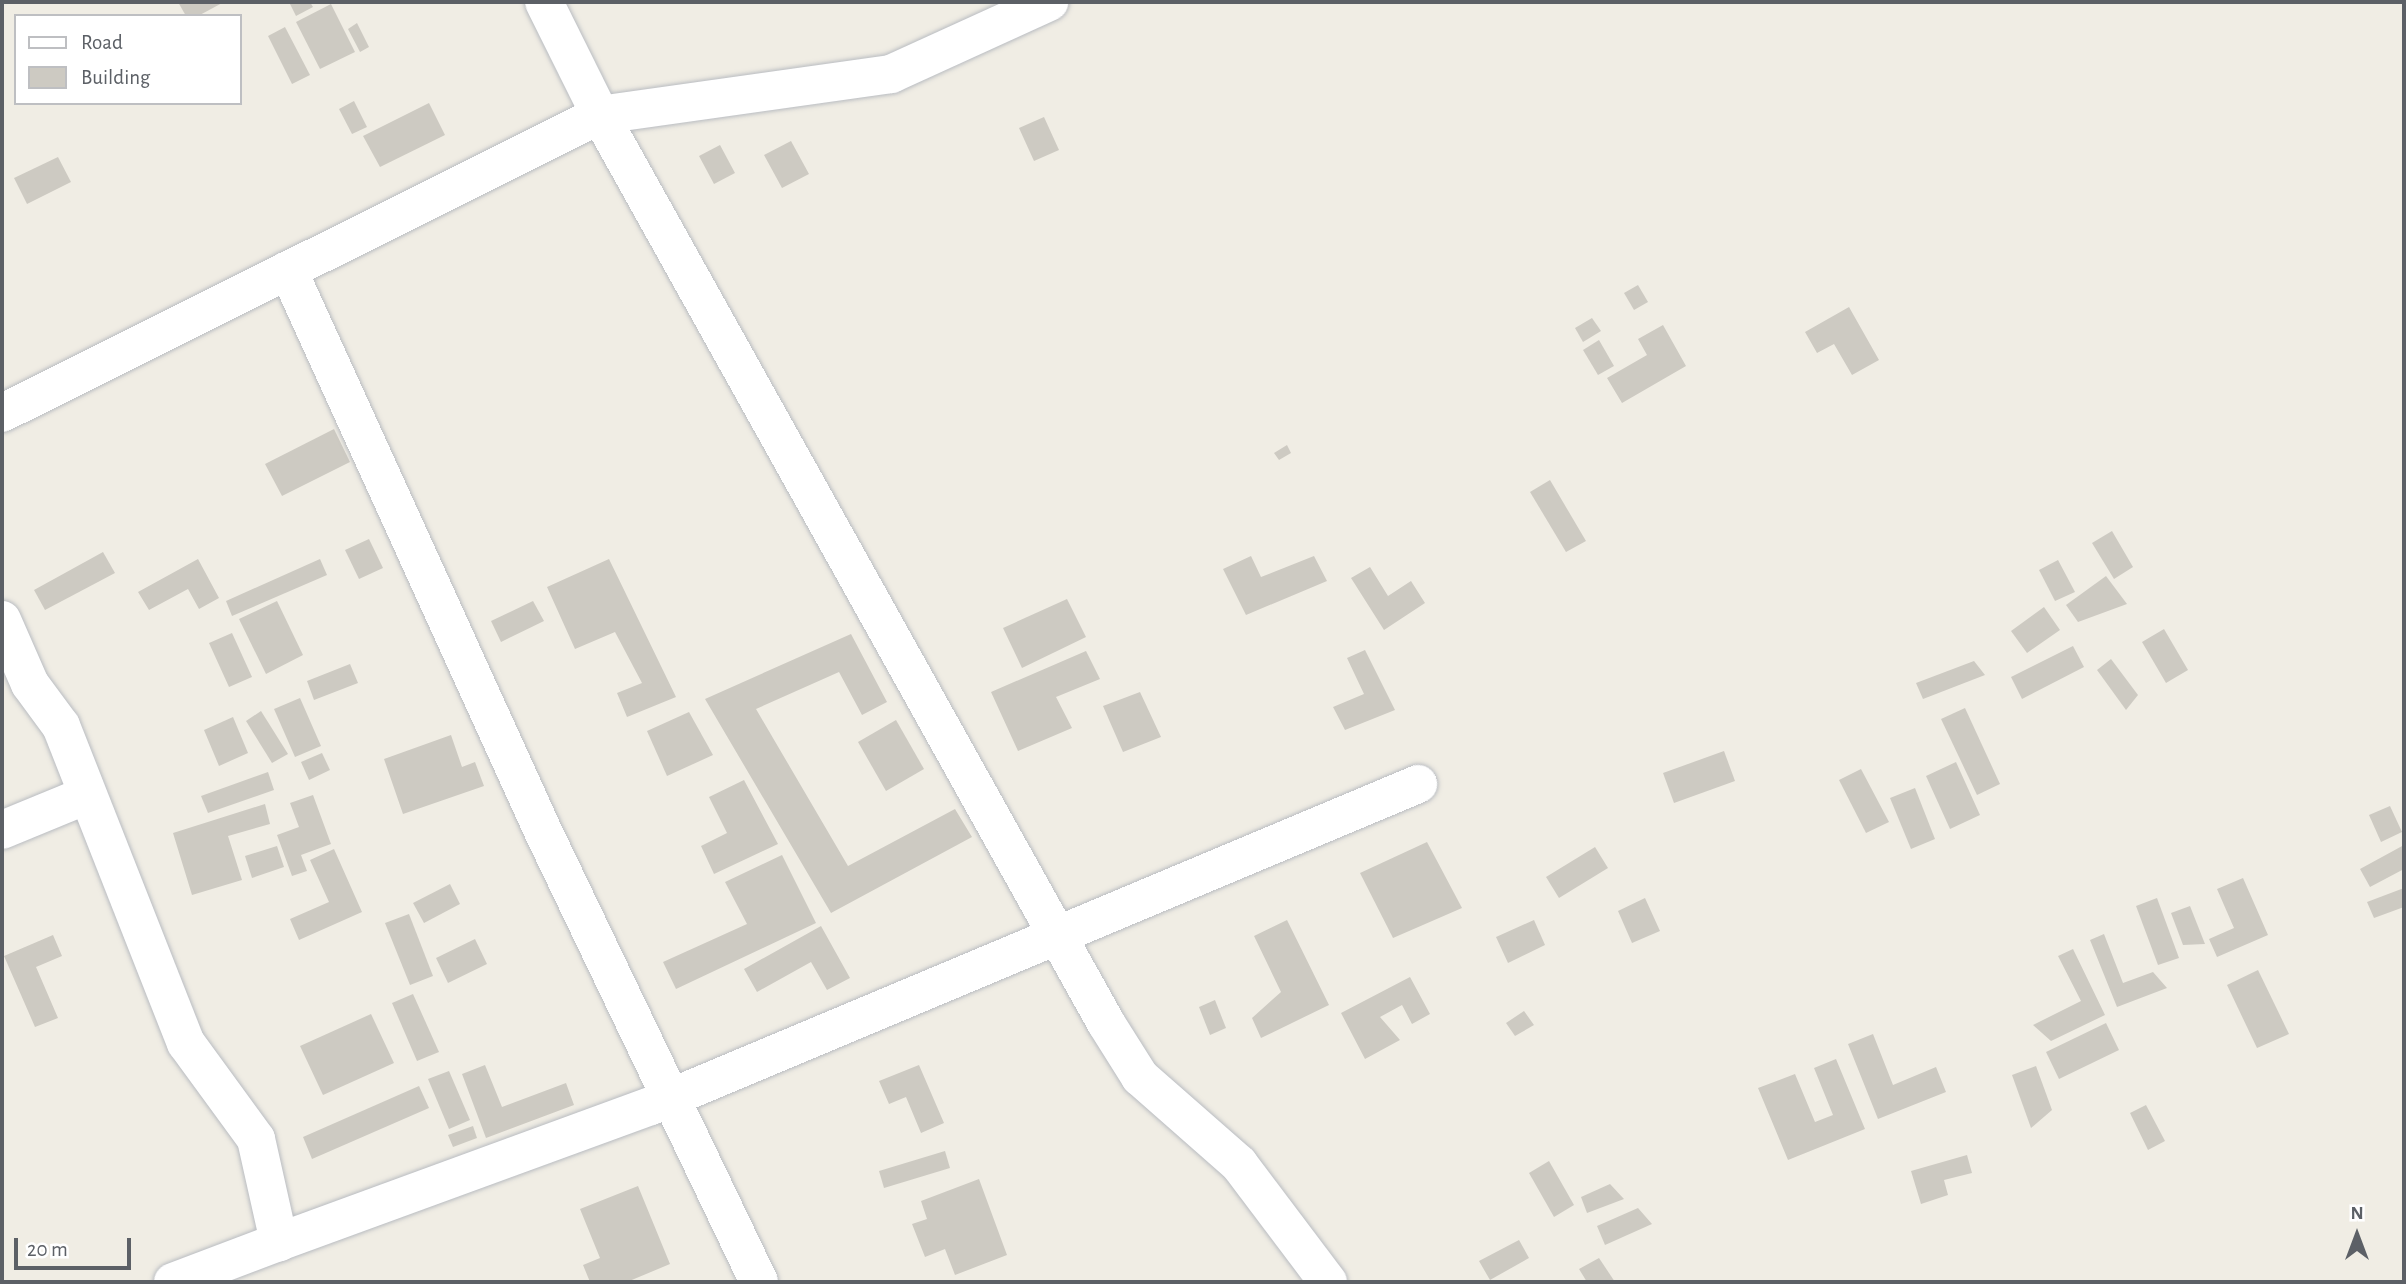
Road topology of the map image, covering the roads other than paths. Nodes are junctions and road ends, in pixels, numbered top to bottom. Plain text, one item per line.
1 (544, 2) edge
2 (1049, 2) edge
3 (600, 115) junction
4 (288, 270) junction
5 (2, 413) edge
6 (2, 621) edge
7 (1418, 784) dead end
8 (87, 795) junction
9 (2, 830) edge
10 (1056, 936) junction
11 (672, 1097) junction
12 (279, 1242) junction
13 (173, 1282) edge
14 (759, 1282) edge
15 (1328, 1282) edge

1 - 3 street
2 - 3 street
3 - 4 street
3 - 10 street
4 - 5 street
4 - 11 street
6 - 8 street
7 - 10 street
8 - 9 street
8 - 12 street
10 - 11 street
10 - 15 street
11 - 12 street
11 - 14 street
12 - 13 street

